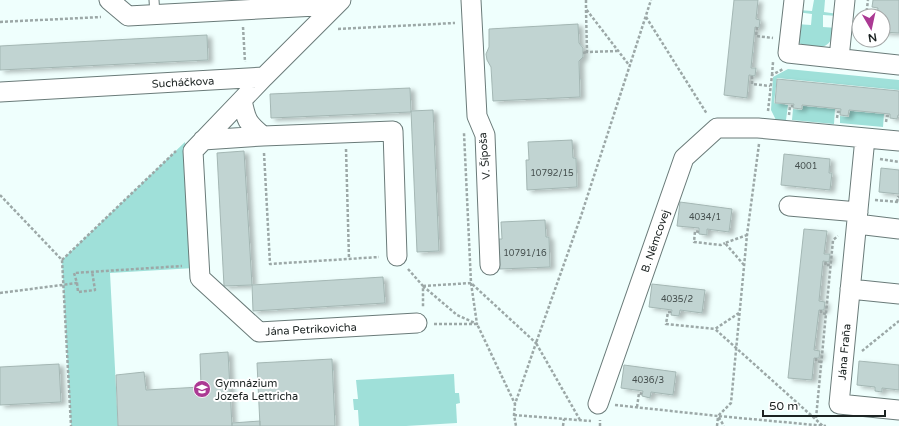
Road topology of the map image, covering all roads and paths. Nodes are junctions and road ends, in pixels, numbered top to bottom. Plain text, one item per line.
1 (109, 0) edge
2 (471, 0) edge
3 (586, 0) edge
4 (651, 0) edge
5 (794, 0) edge
6 (845, 0) edge
7 (338, 2) edge
8 (155, 7) edge
9 (586, 9) junction
10 (242, 10) junction
11 (128, 16) junction
12 (646, 16) junction
13 (0, 22) edge
14 (459, 22) dead end
15 (757, 28) dead end
16 (335, 29) dead end
17 (775, 38) dead end
18 (618, 51) junction
19 (587, 52) junction
20 (583, 53) dead end
21 (839, 58) junction
22 (899, 64) edge
23 (629, 65) junction
24 (789, 65) dead end
25 (752, 76) dead end
26 (255, 78) junction
27 (770, 86) junction
28 (0, 92) edge
29 (242, 100) junction
30 (763, 121) junction
31 (717, 128) junction
32 (345, 132) junction
33 (464, 133) dead end
34 (263, 136) junction
35 (865, 138) junction
36 (203, 140) junction
37 (899, 141) edge
38 (179, 147) dead end
39 (0, 195) edge
40 (899, 197) edge
41 (897, 202) dead end
42 (789, 206) dead end
43 (858, 218) junction
44 (899, 228) edge
45 (699, 232) dead end
46 (747, 235) junction
47 (725, 243) junction
48 (397, 256) junction
49 (349, 259) junction
50 (62, 260) junction
51 (826, 262) dead end
52 (199, 265) junction
53 (490, 265) dead end
54 (744, 265) junction
55 (831, 266) junction
56 (92, 271) junction
57 (76, 283) junction
58 (471, 283) junction
59 (63, 286) junction
60 (423, 286) junction
61 (850, 289) junction
62 (0, 293) edge
63 (899, 294) edge
64 (821, 310) dead end
65 (671, 312) dead end
66 (739, 312) junction
67 (826, 314) junction
68 (899, 322) edge
69 (420, 323) junction
70 (477, 324) junction
71 (715, 329) junction
72 (536, 343) junction
73 (736, 348) junction
74 (857, 354) dead end
75 (816, 358) dead end
76 (821, 362) junction
77 (642, 394) dead end
78 (515, 404) junction
79 (637, 407) junction
80 (899, 410) edge
81 (593, 412) junction
82 (514, 415) junction
83 (718, 416) junction
84 (816, 418) junction
85 (564, 419) junction
86 (580, 420) junction
87 (71, 426) edge
88 (516, 426) edge
89 (563, 426) edge
90 (717, 426) edge
91 (724, 426) edge
92 (823, 426) edge
93 (826, 426) edge

1 - 11 street
2 - 53 street, V. Šípoša
3 - 9 path
4 - 12 path
5 - 21 street
6 - 21 street
7 - 10 street
7 - 26 street
8 - 10 street
8 - 11 street
9 - 18 path
9 - 19 path
10 - 26 path
11 - 13 path
12 - 23 path
12 - 31 path
14 - 16 path
15 - 17 path
18 - 19 path
18 - 23 path
19 - 20 path
21 - 22 street
23 - 72 path
24 - 27 path
25 - 27 path
26 - 28 street, Sucháčkova
26 - 29 street, Jána Petrikovicha
27 - 30 path
29 - 34 street
29 - 36 street, Jána Petrikovicha
30 - 31 street
30 - 35 street
30 - 46 path
31 - 81 street, B. Němcovej
32 - 34 street
32 - 48 street
32 - 49 path
33 - 58 path
34 - 36 street
34 - 49 path
35 - 37 street
35 - 43 street, Jána Fraňa
36 - 52 street, Jána Petrikovicha
38 - 50 path
39 - 50 path
40 - 41 path
42 - 43 street
43 - 44 street
43 - 55 path
43 - 61 street, Jána Fraňa
45 - 47 path
46 - 47 path
46 - 54 path
47 - 54 path
48 - 49 path
48 - 60 path
50 - 59 path
51 - 55 path
52 - 56 path
52 - 69 street, Jána Petrikovicha
54 - 66 path
55 - 67 path
56 - 57 path
56 - 57 path
57 - 59 path
58 - 60 path
58 - 70 path
58 - 72 path
59 - 62 path
59 - 87 path
60 - 69 path
60 - 70 path
61 - 63 street
61 - 80 street, Jána Fraňa
64 - 67 path
65 - 71 path
66 - 71 path
66 - 73 path
67 - 76 path
68 - 74 path
69 - 70 path
70 - 78 path
71 - 73 path
72 - 78 path
72 - 86 path
73 - 83 path
73 - 84 path
75 - 76 path
76 - 84 path
77 - 79 path
78 - 82 path
79 - 81 path
79 - 83 path
81 - 86 path
82 - 85 path
82 - 88 path
83 - 90 path
83 - 91 path
83 - 92 path
84 - 92 path
85 - 86 path
85 - 89 path
92 - 93 path

